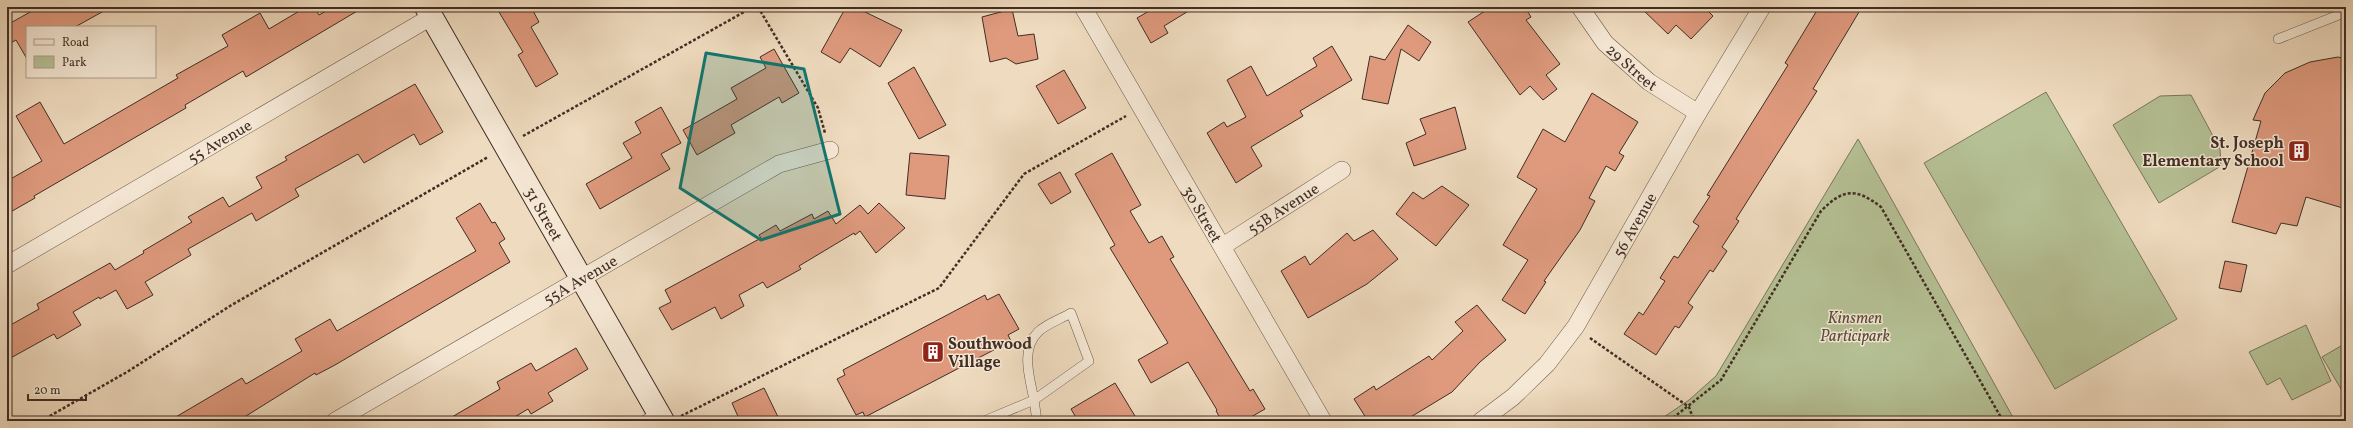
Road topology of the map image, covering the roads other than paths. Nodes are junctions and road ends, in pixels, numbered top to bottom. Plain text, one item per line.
1 (1083, 7) edge
2 (1580, 7) edge
3 (1762, 7) edge
4 (428, 12) edge
5 (2346, 12) edge
6 (2278, 39) dead end
7 (1698, 113) junction
8 (830, 150) road end
9 (1342, 170) dead end
10 (1223, 246) junction
11 (7, 265) edge
12 (581, 277) junction
13 (1034, 400) junction
14 (655, 418) edge
15 (335, 421) edge
16 (985, 421) edge
17 (1037, 421) edge
18 (1324, 421) edge
19 (1481, 421) edge

1 - 10 street, 30 Street
2 - 7 street, 29 Street
3 - 7 street, 56 Avenue
4 - 11 street, 55 Avenue
4 - 12 street, 31 Street
5 - 6 lane
7 - 19 street, 56 Avenue
8 - 12 street, 55A Avenue
9 - 10 street, 55B Avenue
10 - 18 street, 30 Street
12 - 14 street, 31 Street
12 - 15 street, 55A Avenue
13 - 13 lane
13 - 16 lane
13 - 17 lane

